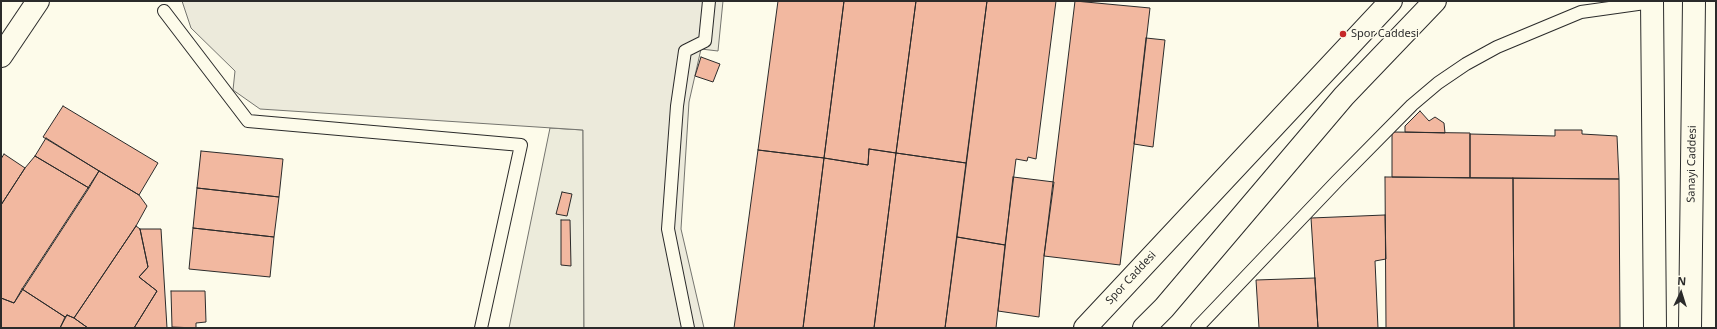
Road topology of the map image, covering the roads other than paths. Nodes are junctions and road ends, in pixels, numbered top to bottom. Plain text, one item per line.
1 (38, 1) edge
2 (709, 1) edge
3 (1391, 1) edge
4 (1435, 1) edge
5 (1694, 1) edge
6 (1652, 2) edge
7 (164, 11) dead end
8 (1, 56) edge
9 (481, 328) edge
10 (688, 328) edge
11 (1085, 328) edge
12 (1144, 328) edge
13 (1197, 328) edge
14 (1654, 328) edge
15 (1690, 328) edge

1 - 8 main road
2 - 10 lane
3 - 11 main road, Spor Caddesi
4 - 12 main road
5 - 15 main road, Sanayi Caddesi
6 - 13 lane
6 - 14 main road
7 - 9 lane

